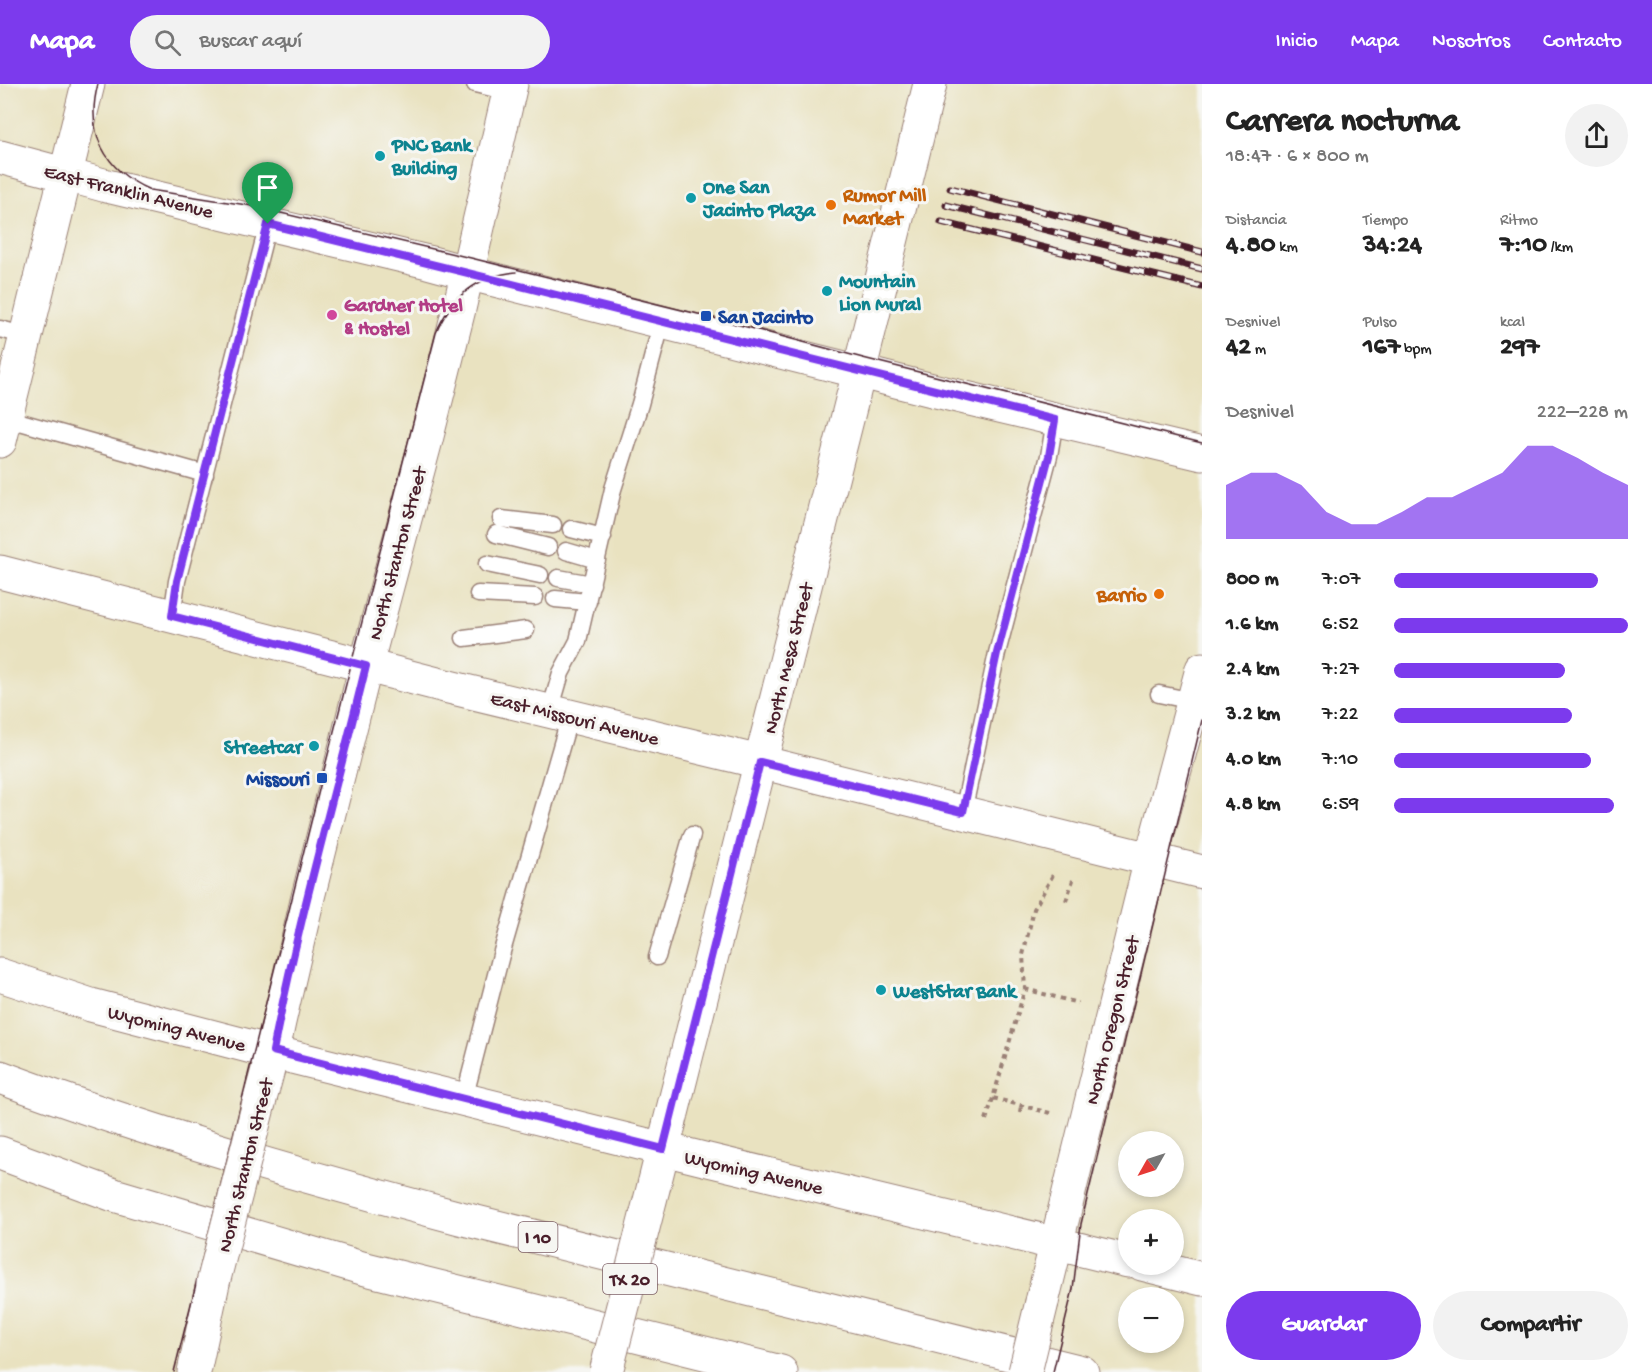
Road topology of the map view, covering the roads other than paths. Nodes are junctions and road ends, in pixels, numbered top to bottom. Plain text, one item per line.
1 (88, 84) edge
2 (475, 84) edge
3 (930, 84) edge
4 (510, 88) edge
5 (0, 157) edge
6 (67, 175) junction
7 (268, 224) junction
8 (468, 272) junction
9 (662, 321) junction
10 (13, 332) edge
11 (859, 372) junction
12 (1055, 420) junction
13 (3, 430) edge
14 (1202, 454) edge
15 (205, 474) junction
16 (553, 525) dead end
17 (571, 529) dead end
18 (603, 537) junction
19 (548, 546) dead end
20 (566, 551) dead end
21 (597, 560) junction
22 (487, 564) dead end
23 (0, 572) edge
24 (540, 575) dead end
25 (558, 578) dead end
26 (592, 584) junction
27 (478, 594) dead end
28 (535, 597) dead end
29 (555, 599) dead end
30 (586, 611) junction
31 (172, 616) junction
32 (526, 630) dead end
33 (465, 638) dead end
34 (366, 666) junction
35 (1202, 669) edge
36 (1160, 694) dead end
37 (1193, 701) junction
38 (560, 714) junction
39 (760, 762) junction
40 (963, 812) junction
41 (692, 835) dead end
42 (1152, 859) junction
43 (1202, 872) edge
44 (657, 957) dead end
45 (0, 975) edge
46 (273, 1051) junction
47 (0, 1077) edge
48 (464, 1099) junction
49 (663, 1149) junction
50 (0, 1153) edge
51 (1056, 1243) junction
52 (1118, 1258) edge
53 (1184, 1274) edge
54 (1202, 1279) edge
55 (194, 1372) edge
56 (606, 1372) edge
57 (781, 1372) edge
58 (1025, 1372) edge
59 (1082, 1372) edge

1 - 6 main road
2 - 4 lane
3 - 11 main road, North Mesa Street / TX 20
4 - 8 main road, North Stanton Street
5 - 6 main road, East Franklin Avenue
6 - 7 main road, East Franklin Avenue
6 - 10 main road
7 - 8 main road, East Franklin Avenue
7 - 15 lane
8 - 9 main road, East Franklin Avenue
8 - 34 main road, North Stanton Street
9 - 11 main road, East Franklin Avenue
9 - 18 lane
10 - 13 main road
11 - 12 main road, East Franklin Avenue
11 - 39 main road, North Mesa Street / TX 20
12 - 14 main road, East Franklin Avenue
12 - 40 lane
13 - 15 lane
15 - 31 lane
16 - 19 lane
17 - 18 lane
18 - 21 lane
20 - 21 lane
21 - 26 lane
22 - 24 lane
23 - 31 main road, East Missouri Avenue
25 - 26 lane
26 - 30 lane
27 - 28 lane
29 - 30 lane
30 - 38 lane
31 - 34 main road, East Missouri Avenue
32 - 33 lane
34 - 38 main road, East Missouri Avenue
34 - 46 main road, North Stanton Street
35 - 37 main road, North Oregon Street
36 - 37 lane
37 - 42 main road, North Oregon Street
38 - 39 main road, East Missouri Avenue
38 - 48 lane
39 - 40 main road, East Missouri Avenue
39 - 49 main road, North Mesa Street / TX 20
40 - 42 main road, East Missouri Avenue
41 - 44 lane
42 - 43 main road, East Missouri Avenue
42 - 51 main road, North Oregon Street
45 - 46 main road, Wyoming Avenue
46 - 48 main road, Wyoming Avenue
46 - 55 main road, North Stanton Street, bridge
47 - 59 main road, I 10
48 - 49 main road, Wyoming Avenue
49 - 51 main road, Wyoming Avenue
49 - 56 main road, North Mesa Street / TX 20, bridge
50 - 57 main road
51 - 52 main road, Wyoming Avenue
51 - 58 main road, North Oregon Street, bridge
53 - 54 main road

